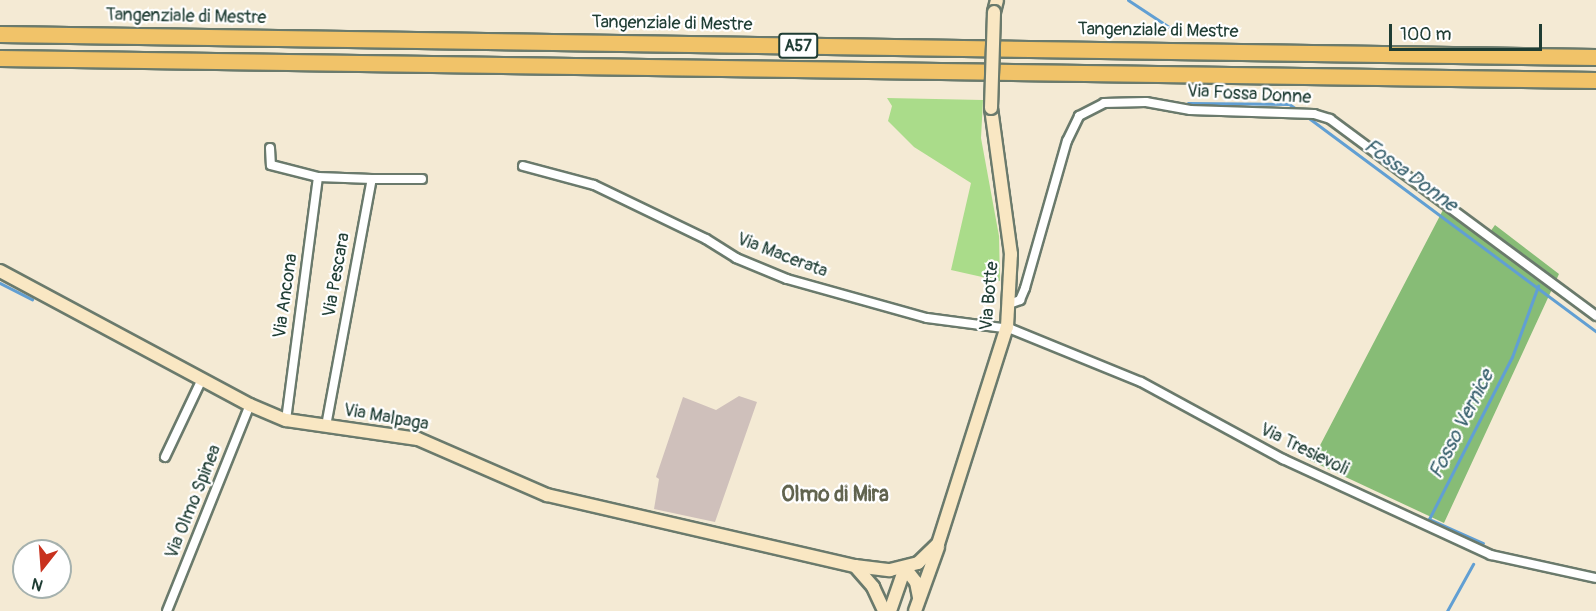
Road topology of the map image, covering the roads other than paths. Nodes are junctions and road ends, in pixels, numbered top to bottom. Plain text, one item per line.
1 (996, 6) edge
2 (0, 34) edge
3 (1596, 57) edge
4 (0, 58) edge
5 (1596, 80) edge
6 (270, 148) dead end
7 (523, 166) dead end
8 (318, 177) junction
9 (372, 179) junction
10 (422, 179) dead end
11 (0, 271) edge
12 (1009, 304) junction
13 (1596, 316) edge
14 (1007, 327) junction
15 (202, 379) junction
16 (250, 405) junction
17 (286, 420) junction
18 (326, 426) junction
19 (165, 458) dead end
20 (939, 544) junction
21 (855, 566) junction
22 (905, 568) junction
23 (1596, 578) edge
24 (917, 606) edge
25 (168, 611) edge
26 (884, 611) edge
27 (890, 611) edge

1 - 12 street, Via Botte, bridge
2 - 3 highway, Tangenziale di Mestre / A57
4 - 5 highway, A57
6 - 8 street
7 - 14 street, Via Macerata
8 - 9 street
8 - 17 street, Via Ancona
9 - 10 street
9 - 18 street, Via Pescara
11 - 15 street, Via Malpaga
12 - 13 street, Via Fossa Donne
12 - 14 street, Via Botte
14 - 20 street, Via Botte
14 - 23 street, Via Tresievoli
15 - 16 street, Via Malpaga
15 - 19 street
16 - 17 street, Via Malpaga
16 - 25 street, Via Olmo Spinea
17 - 18 street, Via Malpaga
18 - 21 street, Via Malpaga
20 - 22 street
20 - 24 street
21 - 22 street, Via Malpaga
21 - 26 street
22 - 24 street
22 - 27 street

